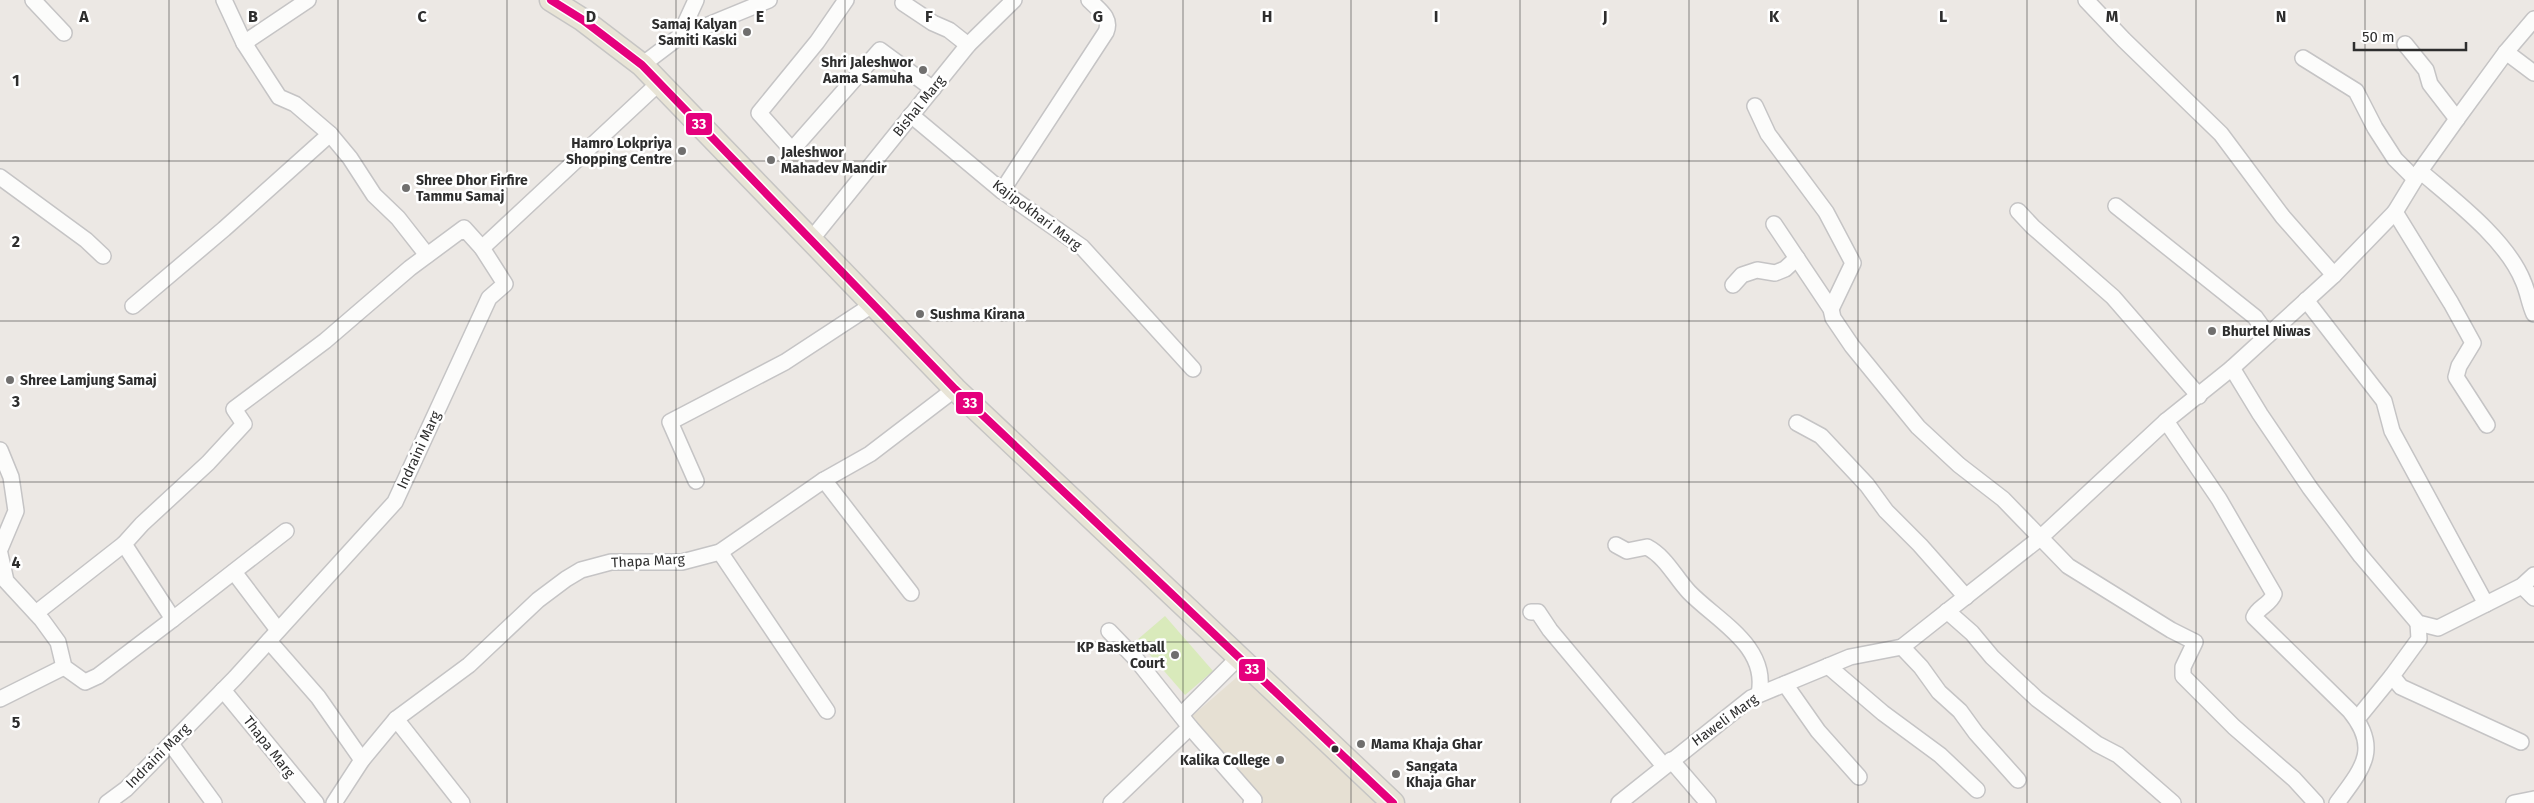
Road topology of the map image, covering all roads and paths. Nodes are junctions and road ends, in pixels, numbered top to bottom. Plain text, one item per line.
1 (33, 0) edge
2 (224, 0) edge
3 (308, 0) edge
4 (551, 0) edge
5 (696, 0) edge
6 (769, 0) edge
7 (846, 0) edge
8 (1014, 0) edge
9 (1090, 0) edge
10 (2086, 0) edge
11 (903, 3) dead end
12 (2534, 19) edge
13 (64, 33) dead end
14 (679, 38) junction
15 (244, 43) junction
16 (2405, 44) dead end
17 (968, 45) junction
18 (2506, 52) junction
19 (2303, 58) dead end
20 (642, 65) junction
21 (2534, 73) edge
22 (659, 83) junction
23 (932, 89) junction
24 (1755, 106) dead end
25 (911, 115) junction
26 (2457, 119) junction
27 (330, 134) junction
28 (2418, 175) junction
29 (0, 177) edge
30 (1002, 191) junction
31 (2116, 206) dead end
32 (2018, 210) dead end
33 (2395, 212) junction
34 (1774, 224) dead end
35 (810, 241) junction
36 (482, 248) junction
37 (427, 255) junction
38 (103, 256) dead end
39 (1797, 258) junction
40 (2334, 275) junction
41 (1733, 285) dead end
42 (2306, 300) junction
43 (872, 305) junction
44 (133, 306) dead end
45 (1831, 309) junction
46 (2534, 314) edge
47 (2268, 335) junction
48 (2232, 368) junction
49 (1193, 369) dead end
50 (955, 390) junction
51 (2199, 396) junction
52 (2166, 421) junction
53 (1797, 423) dead end
54 (2487, 425) dead end
55 (0, 450) edge
56 (824, 480) junction
57 (696, 481) dead end
58 (286, 531) dead end
59 (2040, 538) junction
60 (124, 544) junction
61 (1616, 545) dead end
62 (0, 549) edge
63 (720, 552) junction
64 (0, 554) edge
65 (234, 572) junction
66 (2534, 575) edge
67 (2522, 586) junction
68 (910, 593) dead end
69 (1966, 597) junction
70 (2534, 598) edge
71 (2486, 604) junction
72 (1947, 611) junction
73 (1531, 612) dead end
74 (36, 613) junction
75 (173, 619) junction
76 (2418, 623) junction
77 (1109, 631) dead end
78 (273, 635) junction
79 (1902, 647) junction
80 (1238, 658) junction
81 (1828, 666) junction
82 (64, 667) junction
83 (2392, 676) junction
84 (1785, 684) junction
85 (223, 690) junction
86 (1758, 694) junction
87 (0, 699) edge
88 (828, 711) dead end
89 (396, 718) junction
90 (2357, 719) junction
91 (1185, 721) junction
92 (2521, 742) dead end
93 (170, 744) junction
94 (362, 760) junction
95 (1668, 763) junction
96 (1858, 776) dead end
97 (2018, 780) dead end
98 (1977, 790) dead end
99 (2534, 799) edge
100 (1254, 802) edge
101 (107, 803) edge
102 (214, 803) edge
103 (316, 803) edge
104 (334, 803) edge
105 (462, 803) edge
106 (1111, 803) edge
107 (1392, 803) edge
108 (1619, 803) edge
109 (1708, 803) edge
110 (2172, 803) edge
111 (2316, 803) edge
112 (2337, 803) edge
113 (2514, 803) edge

1 - 13 street
2 - 15 street
3 - 15 street
4 - 20 main road
5 - 14 street
6 - 14 street
7 - 23 street
8 - 17 street, Bishal Marg
9 - 30 street
10 - 40 street
11 - 17 street
12 - 18 street
14 - 20 street
15 - 27 street
16 - 26 street
17 - 23 street, Bishal Marg
18 - 21 street
18 - 26 street
19 - 28 street
20 - 22 main road
22 - 35 main road
22 - 36 street
23 - 25 street, Bishal Marg
24 - 45 street
25 - 30 street, Kajipokhari Marg
25 - 35 street, Bishal Marg
26 - 28 street
27 - 37 street
27 - 44 street
28 - 33 street
28 - 46 street
29 - 38 street
30 - 49 street, Kajipokhari Marg
31 - 47 street
32 - 51 street
33 - 40 street
33 - 54 street
34 - 39 street
35 - 43 main road
36 - 37 street
36 - 78 street, Indraini Marg
37 - 60 street
39 - 41 street
39 - 45 street
40 - 42 street
42 - 47 street
42 - 71 street
43 - 50 main road
43 - 57 street
45 - 59 street
47 - 48 street
48 - 51 street
48 - 76 street
50 - 56 street, Thapa Marg
50 - 80 main road
51 - 52 street
52 - 59 street
52 - 90 street
53 - 69 street
55 - 62 street
56 - 63 street, Thapa Marg
56 - 68 street
58 - 65 street
59 - 69 street
59 - 111 street
60 - 74 street
60 - 75 street
61 - 86 street
63 - 88 street
63 - 89 street, Thapa Marg
64 - 74 street
65 - 75 street
65 - 78 street
66 - 67 street
67 - 70 street
67 - 71 street
69 - 72 street
71 - 76 street
72 - 79 street
72 - 110 street
73 - 95 street
74 - 82 street
75 - 82 street
76 - 83 street
77 - 91 street
78 - 85 street, Indraini Marg
78 - 94 street
79 - 81 street, Haweli Marg
79 - 97 street
80 - 91 street
80 - 107 main road
81 - 84 street, Haweli Marg
81 - 98 street
82 - 87 street
83 - 90 street
83 - 92 street
84 - 86 street, Haweli Marg
84 - 96 street
85 - 93 street, Indraini Marg
85 - 103 street, Thapa Marg
86 - 95 street, Haweli Marg
89 - 94 street, Thapa Marg
89 - 105 street
90 - 112 street
91 - 100 street
91 - 106 street
93 - 101 street, Indraini Marg
93 - 102 street
94 - 104 street, Thapa Marg
95 - 108 street, Haweli Marg
95 - 109 street
99 - 113 street

